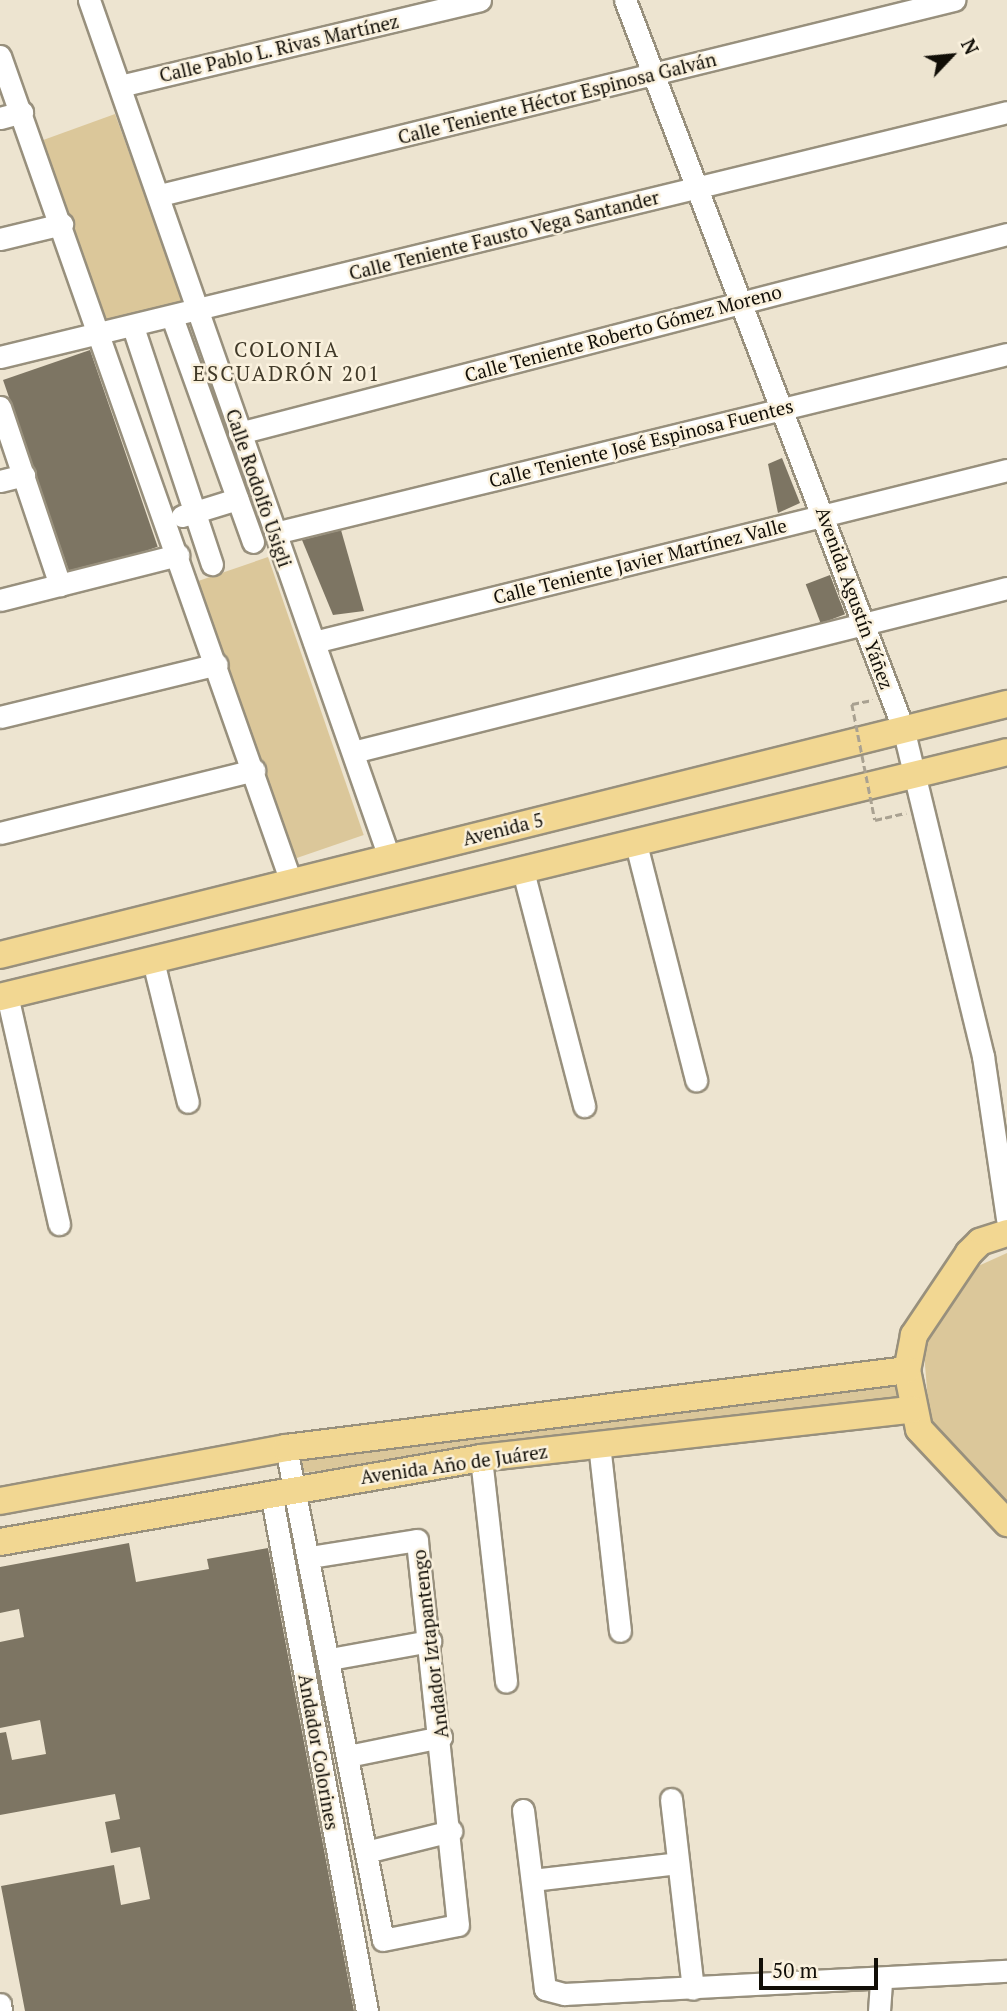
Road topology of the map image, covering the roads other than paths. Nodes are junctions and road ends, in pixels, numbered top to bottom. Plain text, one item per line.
1 (89, 0) edge
2 (480, 0) edge
3 (625, 0) edge
4 (954, 0) edge
5 (0, 56) edge
6 (655, 74) junction
7 (120, 86) junction
8 (1007, 112) edge
9 (22, 113) junction
10 (0, 118) edge
11 (699, 187) junction
12 (160, 195) junction
13 (62, 224) junction
14 (1007, 234) edge
15 (0, 239) edge
16 (744, 300) junction
17 (198, 311) junction
18 (172, 317) junction
19 (133, 327) junction
20 (100, 334) junction
21 (1007, 354) edge
22 (0, 357) edge
23 (0, 407) edge
24 (784, 408) junction
25 (239, 433) junction
26 (1007, 470) edge
27 (24, 475) junction
28 (0, 481) edge
29 (237, 499) junction
30 (194, 512) junction
31 (824, 515) junction
32 (166, 521) junction
33 (275, 533) junction
34 (253, 542) dead end
35 (178, 555) junction
36 (212, 564) dead end
37 (60, 585) junction
38 (1007, 588) edge
39 (0, 600) edge
40 (864, 624) junction
41 (314, 642) junction
42 (217, 664) junction
43 (1007, 704) edge
44 (0, 717) edge
45 (903, 728) junction
46 (353, 752) junction
47 (1007, 752) edge
48 (254, 770) junction
49 (917, 774) junction
50 (0, 833) edge
51 (636, 844) junction
52 (389, 857) junction
53 (523, 871) junction
54 (291, 882) junction
55 (0, 956) edge
56 (153, 961) junction
57 (4, 996) edge
58 (696, 1080) dead end
59 (188, 1102) dead end
60 (584, 1106) dead end
61 (1007, 1219) edge
62 (60, 1224) dead end
63 (1007, 1233) edge
64 (906, 1370) junction
65 (912, 1410) junction
66 (599, 1444) junction
67 (286, 1448) junction
68 (481, 1458) junction
69 (283, 1491) junction
70 (0, 1501) edge
71 (1007, 1523) edge
72 (0, 1542) edge
73 (310, 1557) junction
74 (620, 1631) dead end
75 (430, 1641) junction
76 (330, 1659) junction
77 (506, 1682) dead end
78 (441, 1737) junction
79 (348, 1756) junction
80 (671, 1799) dead end
81 (523, 1810) dead end
82 (451, 1831) junction
83 (366, 1852) junction
84 (678, 1863) junction
85 (532, 1880) junction
86 (383, 1940) joint
87 (1007, 1971) edge
88 (881, 1980) junction
89 (693, 1989) junction
90 (564, 2003) edge
91 (0, 2004) edge
92 (1, 2011) edge
93 (367, 2011) edge
94 (880, 2011) edge

1 - 7 street, Calle Rodolfo Usigli
2 - 7 street, Calle Pablo L. Rivas Martínez
3 - 6 street, Avenida Agustín Yáñez
4 - 6 street, Calle Teniente Héctor Espinosa Galván
5 - 9 street
6 - 11 street, Avenida Agustín Yáñez
6 - 12 street, Calle Teniente Héctor Espinosa Galván
7 - 12 street, Calle Rodolfo Usigli
8 - 11 street, Calle Teniente Fausto Vega Santander
9 - 10 street
9 - 13 street
11 - 16 street, Avenida Agustín Yáñez
11 - 17 street, Calle Teniente Fausto Vega Santander
12 - 17 street, Calle Rodolfo Usigli
13 - 15 street
13 - 20 street
14 - 16 street, Calle Teniente Roberto Gómez Moreno
16 - 24 street, Avenida Agustín Yáñez
16 - 25 street, Calle Teniente Roberto Gómez Moreno
17 - 18 street, Calle Teniente Fausto Vega Santander
17 - 25 street, Calle Rodolfo Usigli
18 - 19 street, Calle Teniente Fausto Vega Santander
18 - 29 street
19 - 20 street, Calle Teniente Fausto Vega Santander
19 - 30 street
20 - 22 street, Calle Teniente Fausto Vega Santander
20 - 32 street
21 - 24 street, Calle Teniente José Espinosa Fuentes
23 - 27 street
24 - 31 street, Avenida Agustín Yáñez
24 - 33 street, Calle Teniente José Espinosa Fuentes
25 - 33 street, Calle Rodolfo Usigli
26 - 31 street, Calle Teniente Javier Martínez Valle
27 - 28 street
27 - 37 street
29 - 30 street
29 - 34 street
30 - 32 street
30 - 36 street
31 - 40 street, Avenida Agustín Yáñez
31 - 41 street, Calle Teniente Javier Martínez Valle
32 - 35 street
33 - 41 street, Calle Rodolfo Usigli
35 - 37 street
35 - 42 street
37 - 39 street
38 - 40 street
40 - 45 street, Avenida Agustín Yáñez
40 - 46 street
41 - 46 street, Calle Rodolfo Usigli
42 - 44 street
42 - 48 street
43 - 45 main road, Avenida 5
45 - 49 street, Avenida Agustín Yáñez
45 - 52 main road, Avenida 5
46 - 52 street, Calle Rodolfo Usigli
47 - 49 main road
48 - 50 street
48 - 54 street
49 - 51 main road
49 - 61 street, Avenida Agustín Yáñez
51 - 53 main road
51 - 58 street
52 - 54 main road, Avenida 5
53 - 56 main road
53 - 60 street
54 - 55 main road, Avenida 5
56 - 57 main road
56 - 59 street
57 - 62 street
63 - 64 main road
64 - 65 main road
64 - 67 main road, Avenida Año de Juárez
65 - 66 main road, Avenida Año de Juárez
65 - 71 main road
66 - 68 main road, Avenida Año de Juárez
66 - 74 street
67 - 69 street
67 - 70 main road, Avenida Año de Juárez
68 - 69 main road, Avenida Año de Juárez
68 - 77 street
69 - 72 main road, Avenida Año de Juárez
69 - 73 street
69 - 93 street, Andador Colorines
73 - 75 street, Andador Iztapantengo
73 - 76 street, Andador Colorines
75 - 76 street
75 - 78 street, Andador Iztapantengo
76 - 79 street, Andador Colorines
78 - 79 street
78 - 82 street, Andador Iztapantengo
79 - 83 street, Andador Colorines
80 - 84 street
81 - 85 street
82 - 83 street
82 - 86 street, Andador Iztapantengo
83 - 86 street, Andador Colorines
84 - 85 street
84 - 89 street
85 - 90 street
87 - 88 street
88 - 89 street
88 - 94 street
89 - 90 street
91 - 92 street

